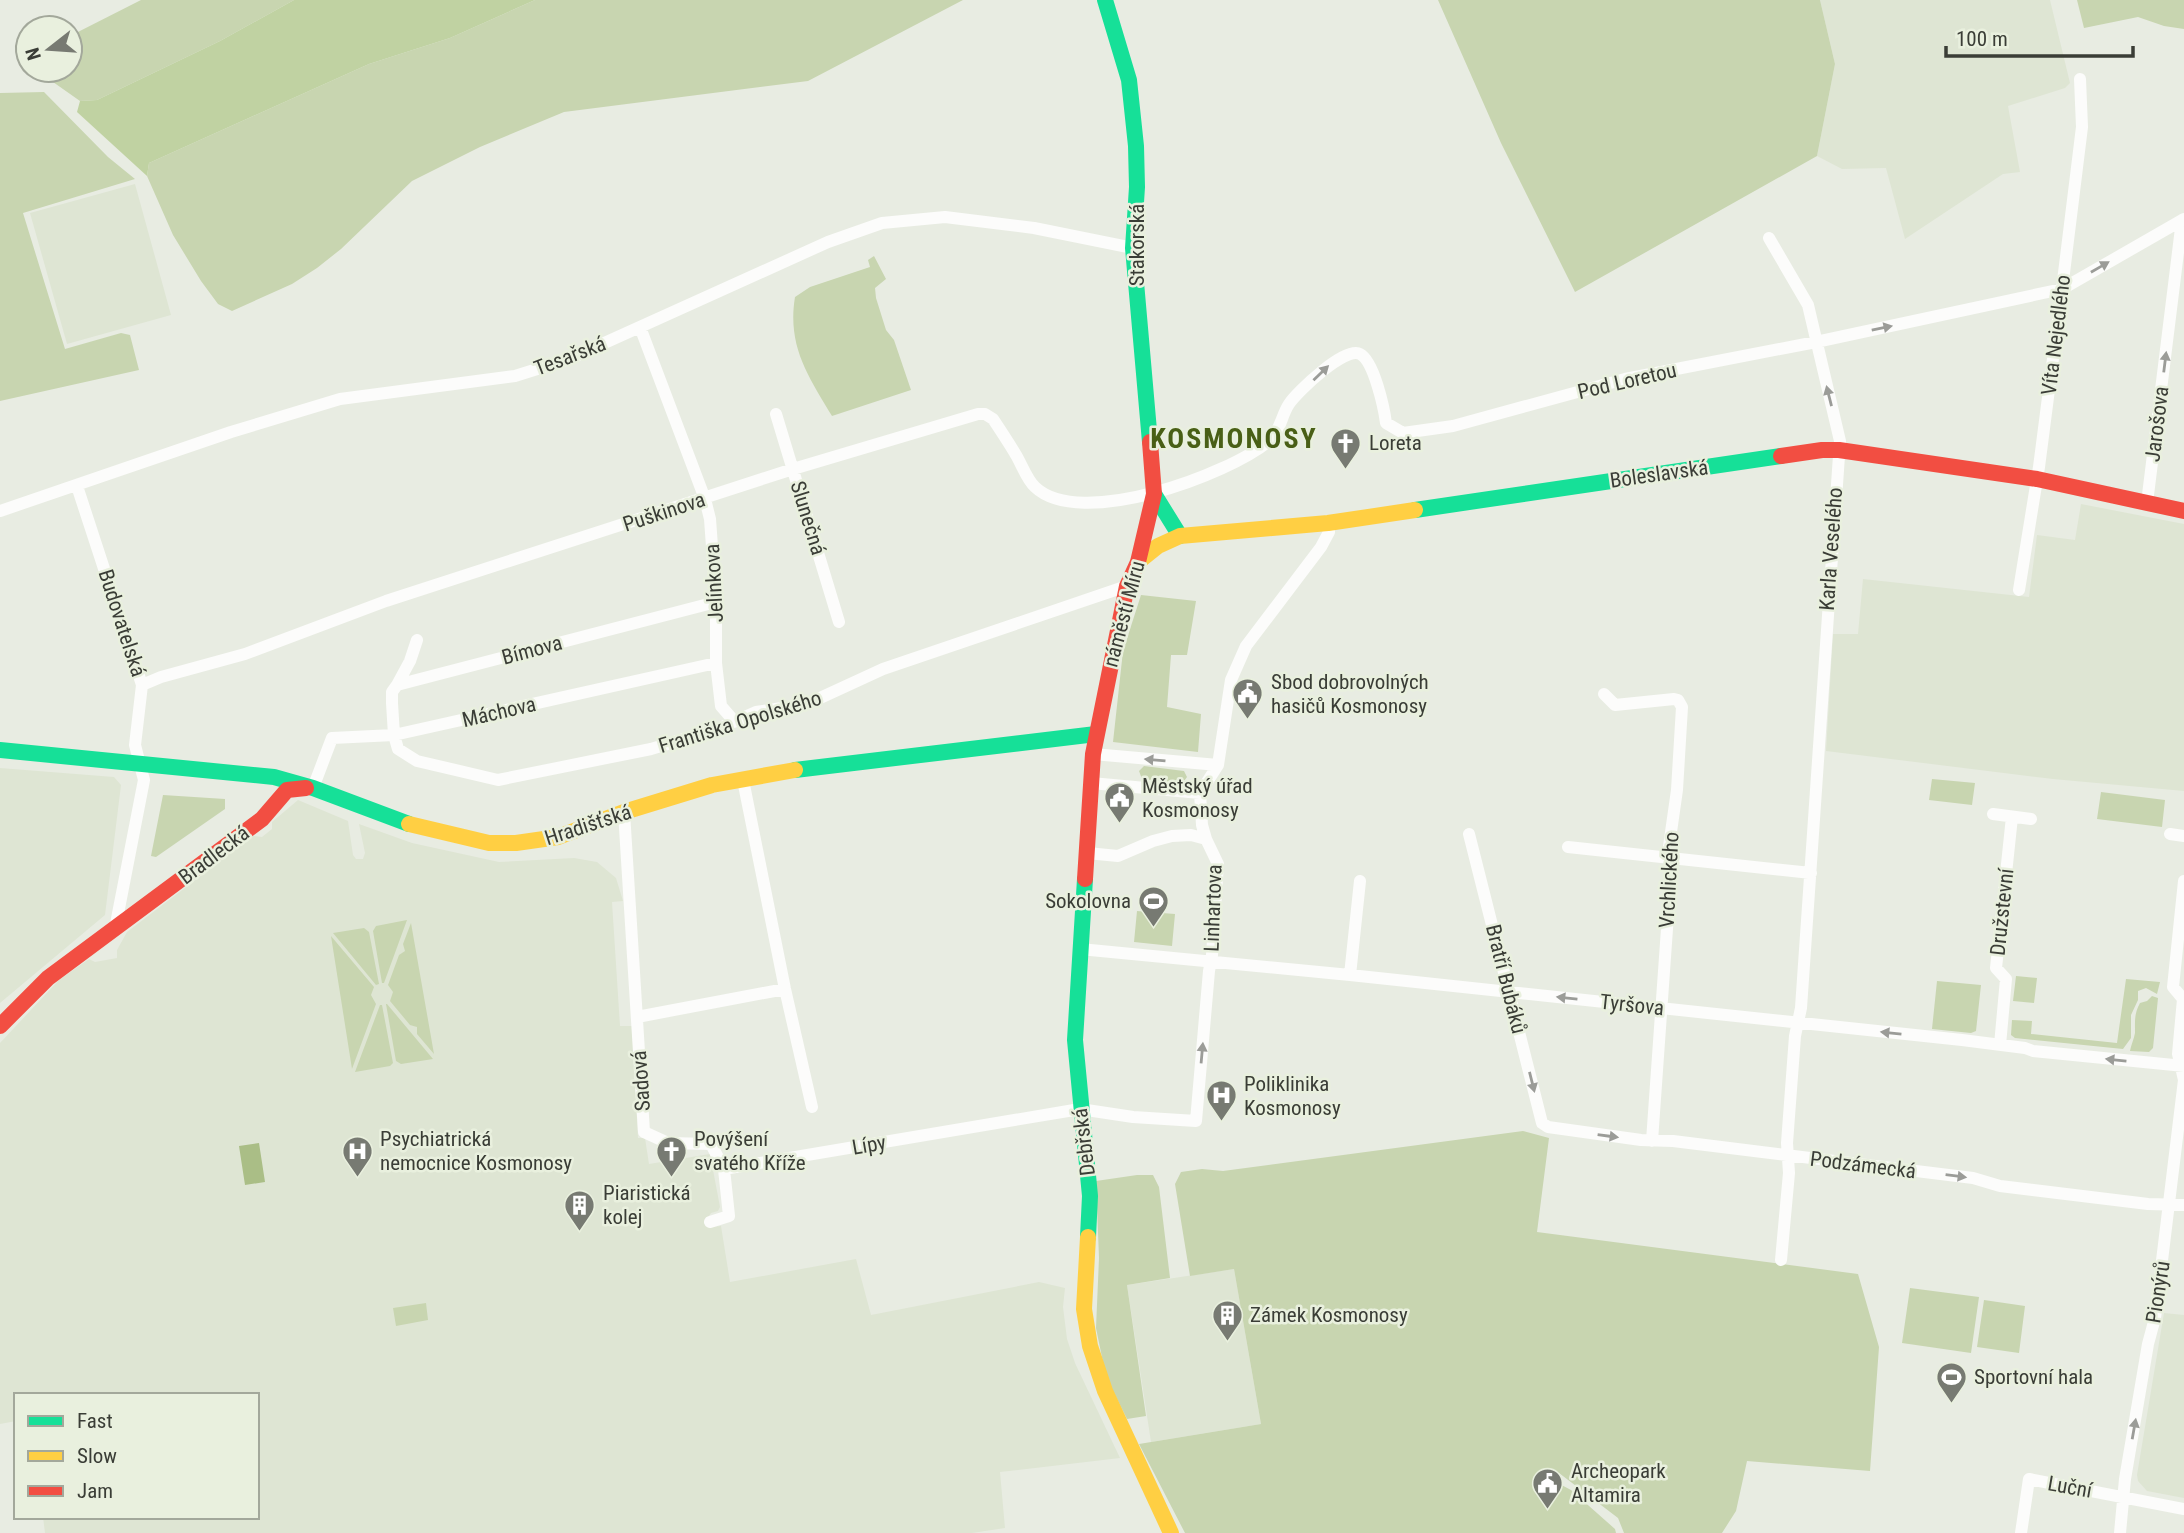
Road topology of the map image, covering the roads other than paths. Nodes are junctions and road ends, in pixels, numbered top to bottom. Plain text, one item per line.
1 (1105, 0) edge
2 (2080, 79) dead end
3 (2183, 220) edge
4 (1769, 238) dead end
5 (1133, 247) junction
6 (2062, 289) junction
7 (640, 327) junction
8 (1816, 342) junction
9 (776, 414) dead end
10 (1839, 450) junction
11 (793, 470) junction
12 (2037, 479) junction
13 (77, 486) junction
14 (1154, 494) junction
15 (705, 499) junction
16 (2147, 503) junction
17 (0, 511) edge
18 (2184, 511) edge
19 (1328, 523) junction
20 (1180, 536) junction
21 (1138, 562) junction
22 (1127, 586) junction
23 (2019, 590) dead end
24 (716, 602) junction
25 (839, 622) dead end
26 (416, 640) dead end
27 (716, 663) junction
28 (142, 685) junction
29 (397, 685) junction
30 (1604, 694) dead end
31 (734, 721) junction
32 (1096, 734) junction
33 (394, 735) junction
34 (0, 750) edge
35 (1093, 754) junction
36 (140, 764) junction
37 (1218, 765) junction
38 (743, 780) junction
39 (1091, 783) junction
40 (313, 788) junction
41 (1200, 793) junction
42 (624, 812) junction
43 (1993, 814) dead end
44 (2012, 817) junction
45 (2031, 819) dead end
46 (1469, 834) dead end
47 (2170, 834) dead end
48 (2184, 836) edge
49 (1206, 839) junction
50 (1568, 847) dead end
51 (1087, 853) junction
52 (1672, 858) junction
53 (1811, 873) junction
54 (1360, 881) dead end
55 (2184, 881) edge
56 (115, 929) junction
57 (1080, 950) junction
58 (1211, 962) junction
59 (1350, 975) junction
60 (785, 989) junction
61 (1509, 993) junction
62 (1661, 1008) junction
63 (637, 1017) junction
64 (1798, 1023) junction
65 (0, 1026) edge
66 (2000, 1045) junction
67 (2182, 1066) edge
68 (813, 1107) dead end
69 (1080, 1109) junction
70 (1542, 1123) joint
71 (1652, 1141) junction
72 (1787, 1156) junction
73 (724, 1169) junction
74 (2168, 1205) junction
75 (2184, 1205) edge
76 (710, 1222) dead end
77 (1781, 1260) dead end
78 (2124, 1496) junction
79 (2184, 1509) edge
80 (1171, 1533) edge
81 (2021, 1533) edge
82 (2120, 1533) edge

1 - 5 street, Stakorská
2 - 6 street, Víta Nejedlého
6 -> 3 street, Pod Loretou
16 -> 3 street, Jarošova
4 - 8 street, Karla Veselého
5 - 7 street, Tesařská
5 - 14 street, Stakorská
8 -> 6 street, Pod Loretou
6 - 12 street, Víta Nejedlého
7 - 13 street, Tesařská
7 - 15 street, Jelínkova
10 -> 8 street, Karla Veselého
14 -> 8 street, Pod Loretou
9 - 11 street, Slunečná
10 - 12 street, Boleslavská
10 - 19 street, Boleslavská
10 - 53 street, Karla Veselého
11 - 14 street, Puškinova
11 - 15 street, Puškinova
11 - 25 street, Slunečná
12 - 16 street, Boleslavská
12 - 23 street, Víta Nejedlého
13 - 17 street, Tesařská
13 - 28 street, Budovatelská
14 - 20 street
14 - 21 street, náměstí Míru
15 - 24 street, Jelínkova
15 - 28 street, Puškinova
16 - 18 street, Boleslavská
19 - 20 street, Boleslavská
19 - 37 street
20 - 21 street, Boleslavská
21 - 22 street, náměstí Míru
22 - 31 street, Františka Opolského
22 - 32 street, náměstí Míru
24 - 27 street, Jelínkova
24 - 29 street, Bímova
26 - 29 street
27 - 31 street, Jelínkova
27 - 33 street, Máchova
28 - 36 street, Budovatelská
29 - 33 street
30 - 52 street, Vrchlického
31 - 33 street, Františka Opolského
32 - 35 street, Debřská
32 - 38 street, Hradišťská
33 - 40 street, Máchova
34 - 36 street, Hradišťská
37 -> 35 street
35 - 39 street, Debřská
36 - 40 street, Hradišťská
36 - 56 street
37 - 41 street
38 - 42 street, Hradišťská
38 - 60 street
39 - 41 street
39 - 51 street, Debřská
40 - 42 street, Hradišťská
40 - 56 street, Bradlecká
41 - 49 street, Linhartova
42 - 63 street, Sadová
43 - 44 street
44 - 45 street
44 - 66 street, Družstevní
46 - 61 street, Bratří Bubáků
47 - 48 street
49 - 51 street
49 - 58 street, Linhartova
50 - 52 street
51 - 57 street, Debřská
52 - 53 street
52 - 62 street, Vrchlického
53 - 64 street, Karla Veselého
54 - 59 street
55 - 67 street, Pionýrů
56 - 65 street, Bradlecká
57 - 58 street, Tyršova
57 - 69 street, Debřská
58 - 59 street, Tyršova
69 -> 58 street, Linhartova
59 - 61 street, Tyršova
60 - 63 street
60 - 68 street
62 -> 61 street, Tyršova
61 -> 70 street, Bratří Bubáků
62 - 64 street, Tyršova
62 - 71 street, Vrchlického
63 - 73 street, Sadová
66 -> 64 street, Tyršova
64 - 72 street, Karla Veselého
67 -> 66 street, Tyršova
67 - 74 street, Pionýrů
69 - 73 street, Lípy
69 - 80 street, Debřská
70 -> 71 street, Podzámecká
71 - 72 street, Podzámecká
72 -> 74 street, Podzámecká
72 - 77 street, Karla Veselého
73 - 76 street
74 - 75 street, Podzámecká
78 -> 74 street, Pionýrů
78 - 79 street
78 - 81 street, Luční
78 - 82 street, Pionýrů

